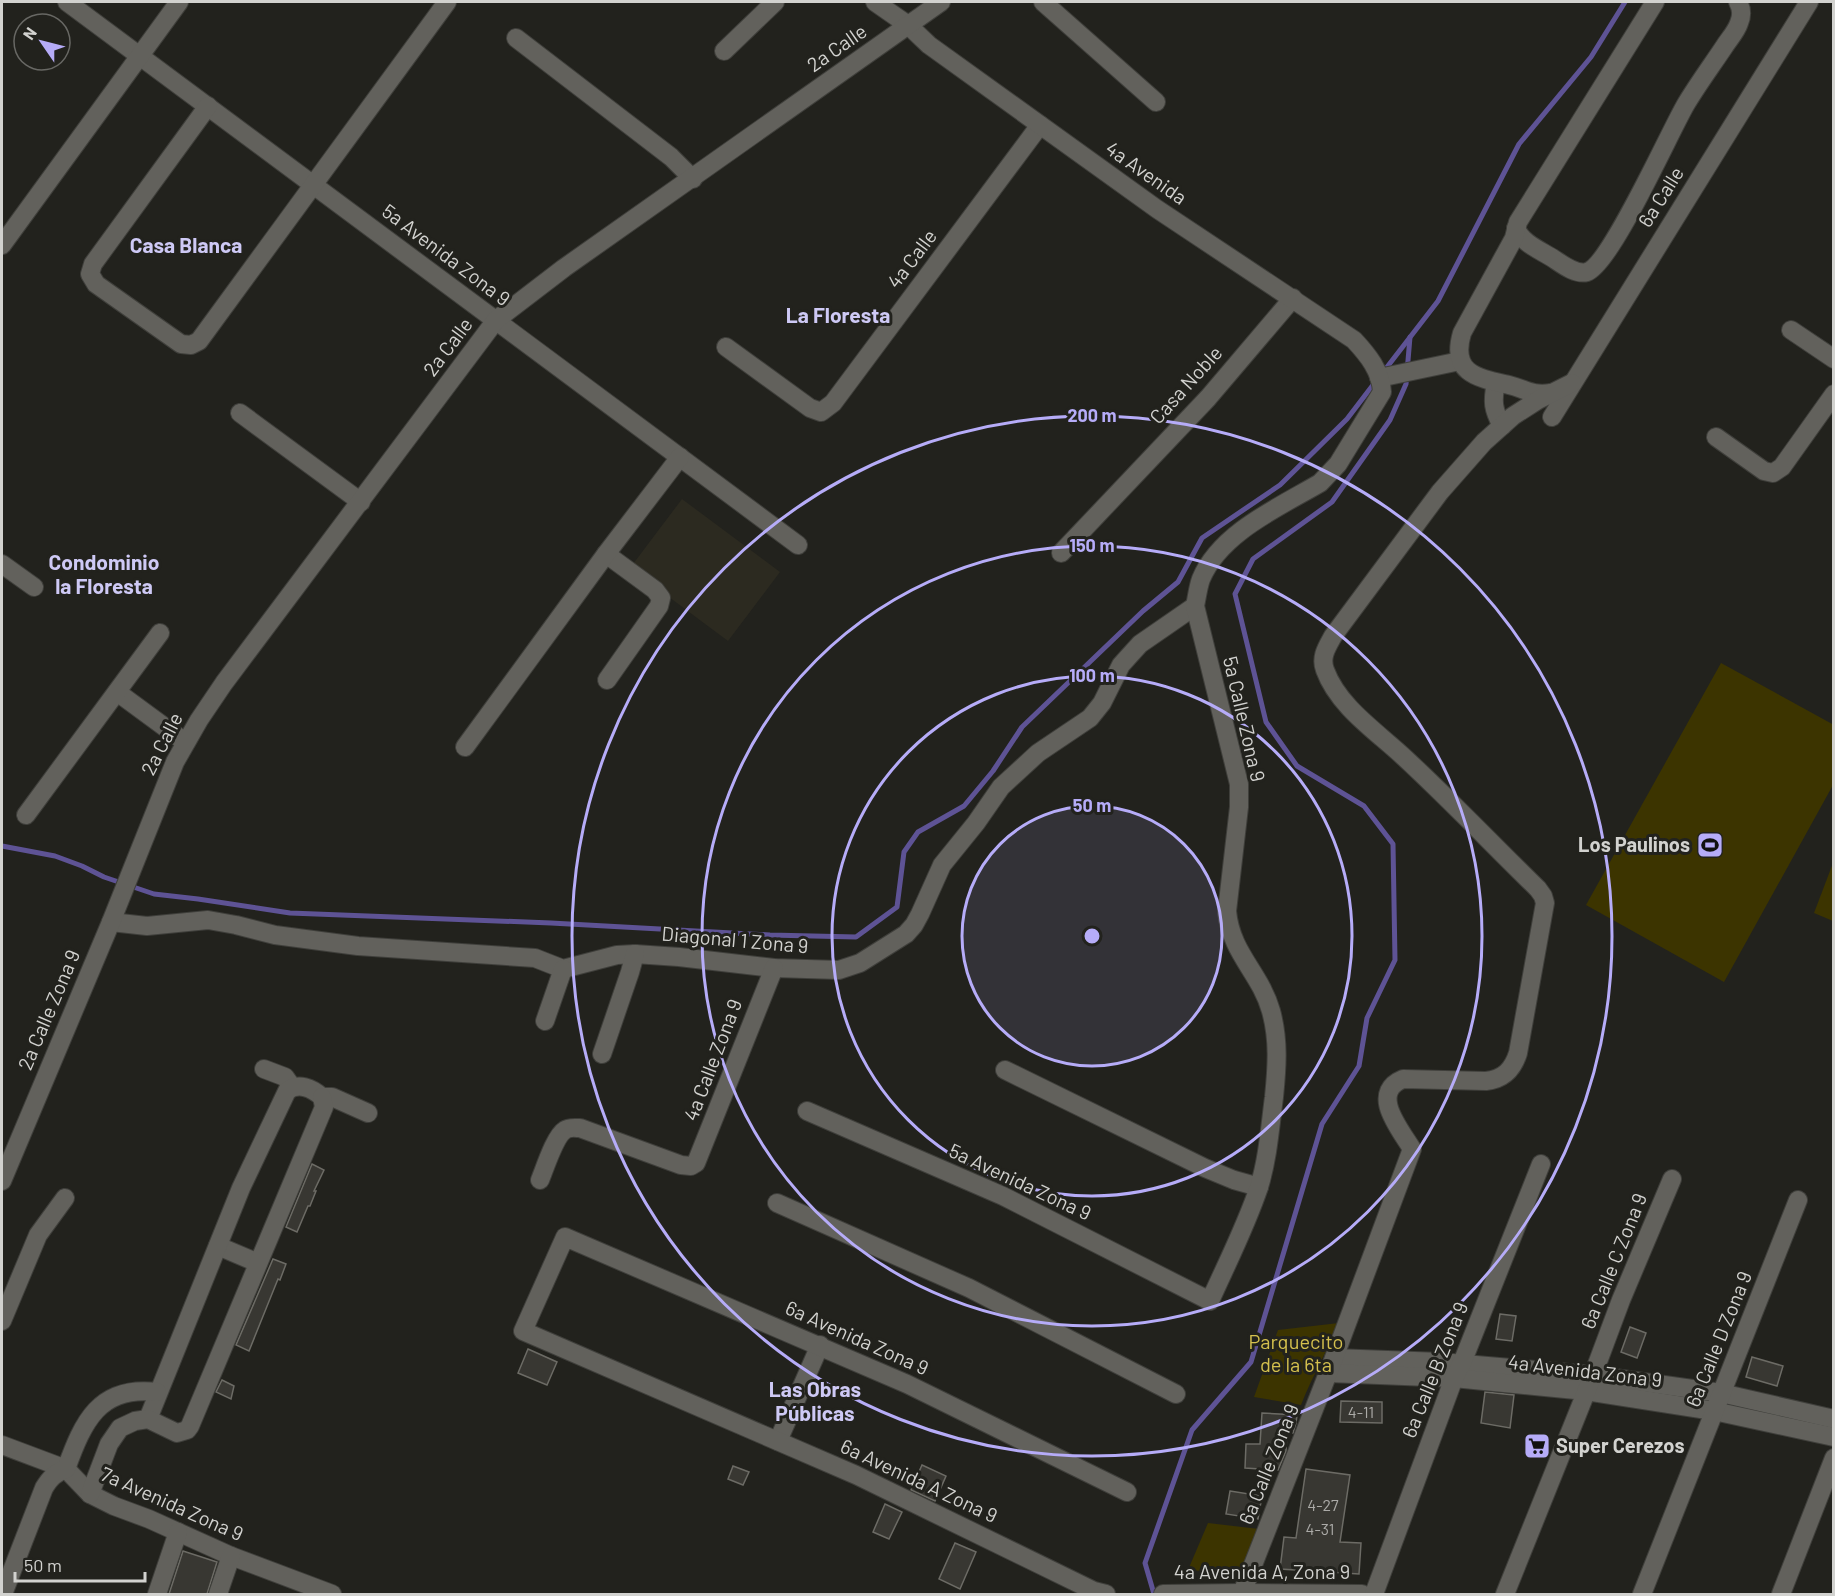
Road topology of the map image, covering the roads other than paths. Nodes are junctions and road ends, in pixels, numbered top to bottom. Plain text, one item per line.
1 (68, 2) edge
2 (179, 2) edge
3 (447, 2) edge
4 (775, 2) edge
5 (875, 2) edge
6 (941, 2) edge
7 (1043, 2) edge
8 (1655, 2) edge
9 (1738, 2) edge
10 (1809, 2) edge
11 (908, 26) junction
12 (516, 38) dead end
13 (724, 51) dead end
14 (140, 55) junction
15 (1156, 102) dead end
16 (208, 106) junction
17 (1040, 125) junction
18 (693, 178) junction
19 (313, 184) junction
20 (1516, 228) junction
21 (2, 245) edge
22 (1293, 298) junction
23 (496, 320) junction
24 (1791, 330) dead end
25 (726, 347) dead end
26 (1833, 359) edge
27 (1460, 361) junction
28 (1379, 376) junction
29 (1496, 383) junction
30 (1572, 383) junction
31 (1556, 392) junction
32 (1833, 395) edge
33 (240, 413) dead end
34 (1552, 417) dead end
35 (1502, 426) junction
36 (1716, 437) dead end
37 (680, 457) junction
38 (361, 502) junction
39 (798, 545) dead end
40 (1061, 553) dead end
41 (606, 554) junction
42 (2, 564) edge
43 (34, 587) dead end
44 (1195, 606) junction
45 (160, 633) dead end
46 (607, 680) dead end
47 (117, 692) junction
48 (185, 742) junction
49 (465, 747) dead end
50 (26, 815) dead end
51 (136, 855) joint
52 (112, 918) junction
53 (635, 954) junction
54 (774, 968) junction
55 (562, 969) junction
56 (544, 1021) dead end
57 (602, 1054) dead end
58 (264, 1069) dead end
59 (1005, 1070) dead end
60 (292, 1087) junction
61 (322, 1097) junction
62 (807, 1111) dead end
63 (368, 1113) dead end
64 (1541, 1164) dead end
65 (1672, 1179) dead end
66 (540, 1180) dead end
67 (2, 1181) edge
68 (1259, 1187) junction
69 (65, 1198) dead end
70 (1798, 1200) dead end
71 (777, 1203) dead end
72 (565, 1237) joint
73 (218, 1246) junction
74 (258, 1263) junction
75 (1210, 1301) joint
76 (2, 1321) edge
77 (820, 1345) junction
78 (1331, 1366) junction
79 (1458, 1371) junction
80 (1590, 1383) junction
81 (158, 1392) junction
82 (1721, 1393) junction
83 (1176, 1394) dead end
84 (1714, 1411) junction
85 (148, 1419) junction
86 (1833, 1419) edge
87 (1833, 1437) edge
88 (778, 1441) junction
89 (2, 1446) edge
90 (1833, 1458) edge
91 (66, 1469) junction
92 (1127, 1492) dead end
93 (90, 1494) junction
94 (178, 1532) junction
95 (231, 1556) junction
96 (283, 1586) edge
97 (326, 1593) edge
98 (1097, 1593) edge
99 (1242, 1593) junction
100 (3, 1594) edge
101 (157, 1594) edge
102 (218, 1594) edge
103 (1163, 1594) edge
104 (1362, 1594) edge
105 (1374, 1594) edge
106 (1505, 1594) edge
107 (1642, 1594) edge
108 (1781, 1594) edge

1 - 14 street, 5a Avenida Zona 9
2 - 14 street
3 - 19 street
4 - 13 street
5 - 11 street, 4a Avenida
6 - 11 street, 2a Calle
7 - 15 street
8 - 20 street
9 - 20 street
10 - 30 street, 6a Calle
11 - 17 street, 4a Avenida
11 - 18 street, 2a Calle
12 - 18 street
14 - 16 street, 5a Avenida Zona 9
14 - 21 street
16 - 19 street, 5a Avenida Zona 9
16 - 19 street
17 - 22 street, 4a Avenida
17 - 25 street, 4a Calle
18 - 23 street, 2a Calle
19 - 23 street, 5a Avenida Zona 9
20 - 27 street
22 - 28 street, 4a Avenida
22 - 40 street, Casa Noble
23 - 37 street, 5a Avenida Zona 9
23 - 38 street, 2a Calle
24 - 26 street
27 - 28 street
27 - 29 street
28 - 44 street, 5a Calle Zona 9
29 - 31 street
29 - 35 street
30 - 31 street
30 - 34 street, 6a Calle
31 - 35 street
32 - 36 street
33 - 38 street
35 - 78 street, 6a Calle Zona 9
37 - 39 street, 5a Avenida Zona 9
37 - 41 street
38 - 48 street, 2a Calle
41 - 46 street
41 - 49 street
42 - 43 street
44 - 54 street, Diagonal 1 Zona 9
44 - 68 street, 5a Calle Zona 9
45 - 47 street
47 - 48 street
47 - 50 street
48 - 51 street, 2a Calle
51 - 52 street, 2a Calle Zona 9
52 - 55 street
52 - 67 street, 2a Calle Zona 9
53 - 54 street, Diagonal 1 Zona 9
53 - 55 street, Diagonal 1 Zona 9
53 - 57 street
54 - 66 street, 4a Calle Zona 9
55 - 56 street
58 - 60 street
59 - 68 street
60 - 61 street
60 - 73 street
61 - 63 street
61 - 74 street
62 - 75 street, 5a Avenida Zona 9
64 - 79 street, 6a Calle B Zona 9
65 - 80 street, 6a Calle C Zona 9
68 - 75 street, 5a Calle Zona 9
69 - 76 street
70 - 82 street, 6a Calle D Zona 9
71 - 83 street
72 - 77 street, 6a Avenida Zona 9
72 - 88 street, 6a Avenida A Zona 9
73 - 74 street
73 - 81 street
74 - 85 street
77 - 88 street
77 - 92 street, 6a Avenida Zona 9
78 - 79 street, 4a Avenida Zona 9
78 - 99 street, 6a Calle Zona 9
79 - 80 street, 4a Avenida Zona 9
79 - 105 street, 6a Calle B Zona 9
80 - 82 street, 4a Avenida Zona 9
80 - 84 street, 4a Avenida Zona 9
80 - 106 street, 6a Calle C Zona 9
81 - 85 street
81 - 91 street
82 - 84 street, 6a Calle D Zona 9
82 - 86 street, 4a Avenida Zona 9
84 - 87 street, 4a Avenida Zona 9
84 - 107 street, 6a Calle D Zona 9
85 - 93 street
88 - 98 street, 6a Avenida A Zona 9
89 - 91 street, 7a Avenida Zona 9
90 - 108 street
91 - 93 street, 7a Avenida Zona 9
91 - 100 street
93 - 94 street, 7a Avenida Zona 9
94 - 95 street, 7a Avenida Zona 9
94 - 101 street
95 - 96 street, 7a Avenida Zona 9
95 - 102 street
96 - 97 street, 7a Avenida Zona 9
99 - 103 street, 4a Avenida A, Zona 9
99 - 104 street, 4a Avenida A, Zona 9

